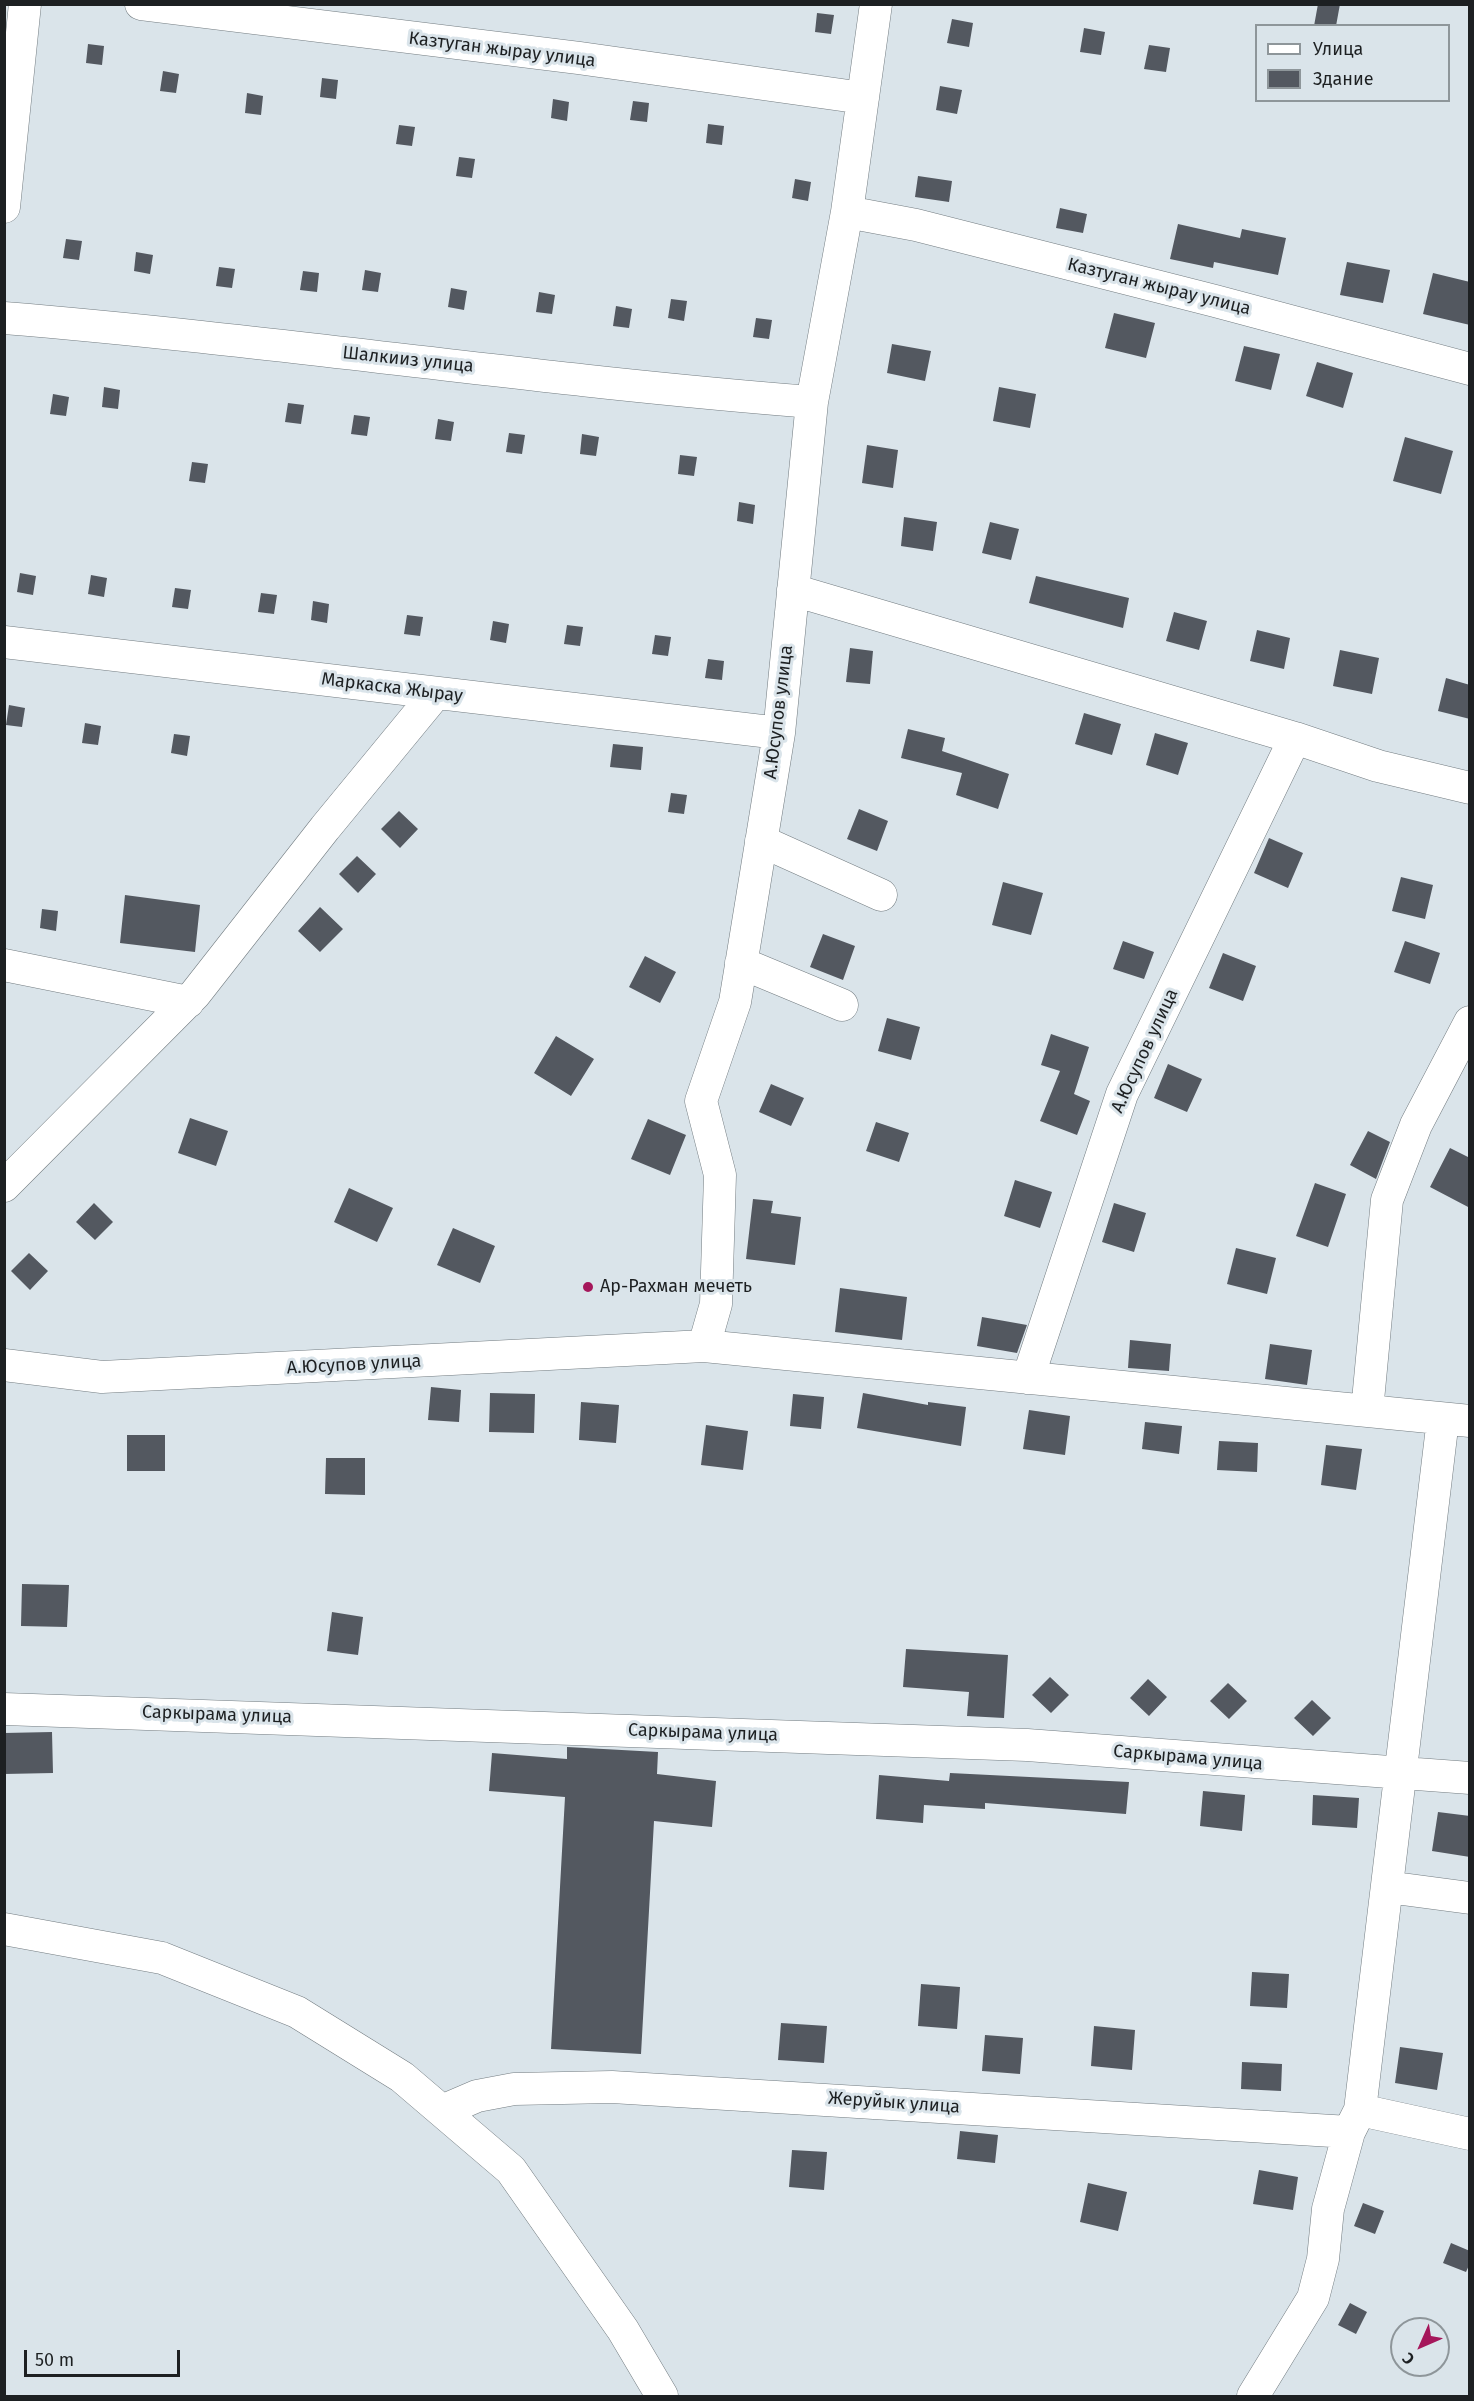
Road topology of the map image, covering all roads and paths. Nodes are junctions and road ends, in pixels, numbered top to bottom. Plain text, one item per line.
1 (25, 4) edge
2 (141, 4) edge
3 (876, 4) edge
4 (863, 98) junction
5 (4, 207) edge
6 (847, 212) junction
7 (4, 318) edge
8 (1470, 369) edge
9 (812, 402) junction
10 (793, 590) junction
11 (4, 642) edge
12 (436, 693) junction
13 (779, 733) junction
14 (1295, 738) junction
15 (1470, 788) edge
16 (761, 841) junction
17 (881, 896) dead end
18 (741, 963) junction
19 (4, 965) edge
20 (188, 1002) junction
21 (842, 1005) dead end
22 (1470, 1022) edge
23 (4, 1186) edge
24 (704, 1346) junction
25 (4, 1365) edge
26 (1028, 1378) junction
27 (1367, 1411) junction
28 (1456, 1420) edge
29 (4, 1709) edge
30 (1400, 1772) junction
31 (1470, 1778) edge
32 (1387, 1887) junction
33 (1470, 1898) edge
34 (4, 1929) edge
35 (442, 2111) junction
36 (1354, 2121) junction
37 (1470, 2134) edge
38 (662, 2397) edge
39 (1253, 2397) edge

1 - 5 street
2 - 4 street, Казтуган жырау улица
3 - 4 street, А.Юсупов улица
4 - 6 street, А.Юсупов улица
6 - 8 street, Казтуган жырау улица
6 - 9 street, А.Юсупов улица
7 - 9 street, Шалкииз улица
9 - 10 street, А.Юсупов улица
10 - 13 street, А.Юсупов улица
10 - 14 street
11 - 12 street, Маркаска Жырау
12 - 13 street, Маркаска Жырау
12 - 20 street
13 - 16 street, А.Юсупов улица
14 - 15 street
14 - 26 street, А.Юсупов улица
16 - 17 street
16 - 18 street, А.Юсупов улица
18 - 21 street
18 - 24 street, А.Юсупов улица
19 - 20 street
20 - 23 street
22 - 27 street
24 - 25 street, А.Юсупов улица
24 - 26 street, А.Юсупов улица
26 - 27 street, А.Юсупов улица
27 - 28 street, А.Юсупов улица
28 - 30 street
29 - 30 street, Саркырама улица
30 - 31 street
30 - 32 street
32 - 33 street
32 - 36 street
34 - 35 street
35 - 36 street, Жеруйык улица
35 - 38 street
36 - 37 street, Жеруйык улица
36 - 39 street

